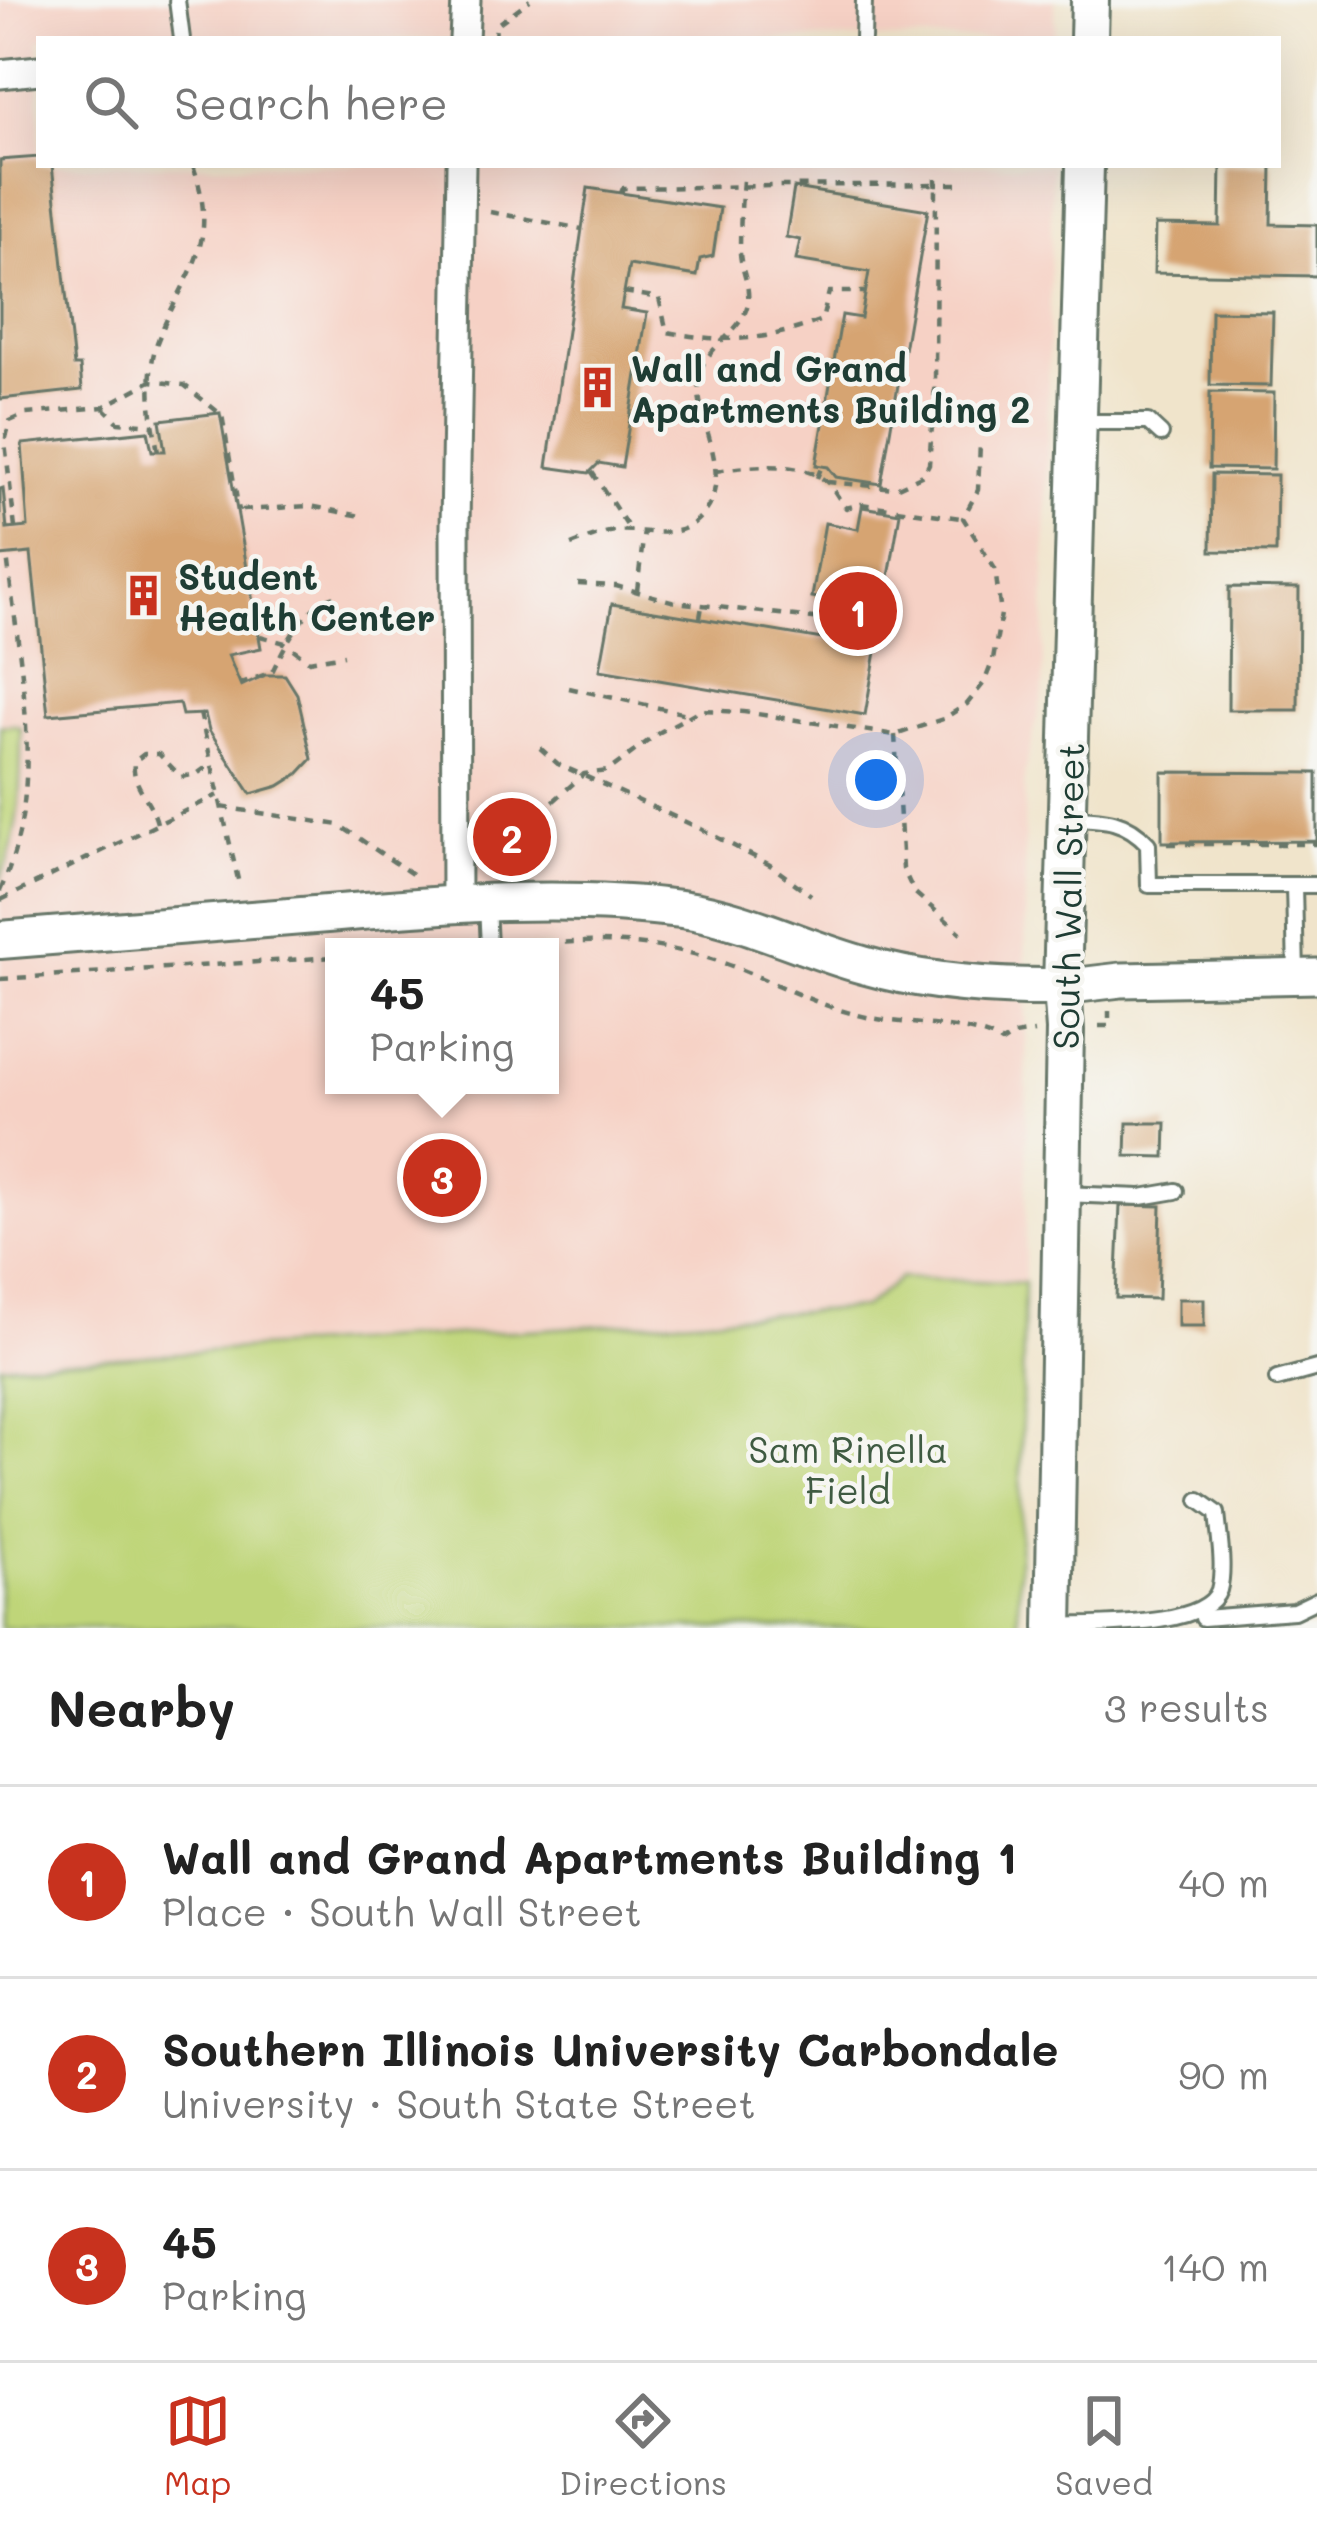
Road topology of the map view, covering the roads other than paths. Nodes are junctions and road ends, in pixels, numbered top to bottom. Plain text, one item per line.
1 (177, 0) edge
2 (466, 0) edge
3 (864, 0) edge
4 (1090, 0) edge
5 (182, 36) edge
6 (464, 36) edge
7 (863, 36) edge
8 (1089, 36) edge
9 (36, 70) edge
10 (0, 74) edge
11 (461, 168) edge
12 (1085, 168) edge
13 (1079, 422) junction
14 (1161, 434) dead end
15 (1068, 818) junction
16 (1294, 885) junction
17 (1317, 885) edge
18 (471, 905) junction
19 (485, 938) edge
20 (0, 940) edge
21 (1306, 976) edge
22 (1062, 987) junction
23 (1177, 1191) dead end
24 (1062, 1194) junction
25 (1317, 1368) edge
26 (1277, 1379) dead end
27 (1199, 1500) dead end
28 (1317, 1600) edge
29 (1203, 1618) junction
30 (1054, 1627) edge

1 - 5 lane
2 - 6 street
3 - 7 lane
4 - 8 main road
9 - 10 street
11 - 18 street
12 - 13 main road, South Wall Street
13 - 14 lane
13 - 15 main road, South Wall Street
15 - 16 lane
15 - 22 main road, South Wall Street
16 - 17 lane
16 - 21 lane
18 - 19 lane
18 - 20 main road
18 - 22 main road
21 - 22 street
22 - 24 main road, South Wall Street
23 - 24 lane
24 - 30 main road, South Wall Street
25 - 26 lane
27 - 29 lane
28 - 29 lane
29 - 30 lane

